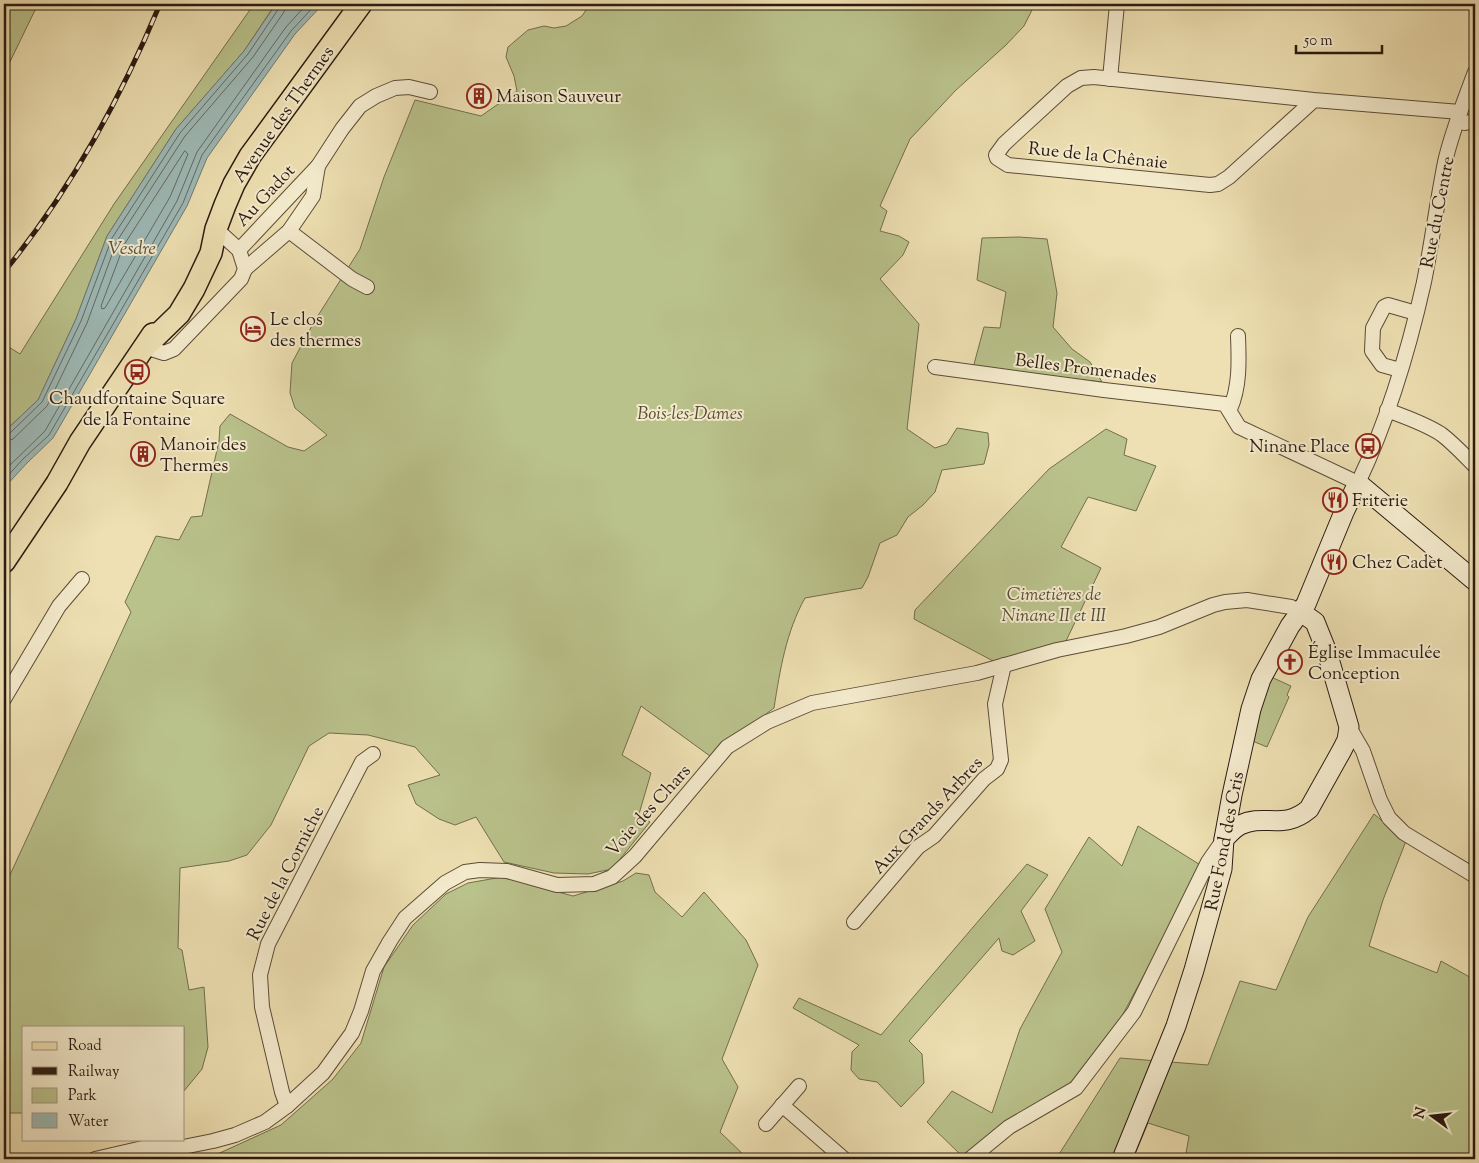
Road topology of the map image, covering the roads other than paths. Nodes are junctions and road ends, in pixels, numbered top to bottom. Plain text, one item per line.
1 (361, 4) edge
2 (1117, 4) edge
3 (1475, 72) edge
4 (1110, 78) junction
5 (430, 92) dead end
6 (1314, 100) junction
7 (1459, 116) junction
8 (1475, 121) edge
9 (318, 166) junction
10 (216, 229) junction
11 (289, 231) junction
12 (239, 250) junction
13 (245, 269) junction
14 (367, 287) dead end
15 (1416, 313) junction
16 (1238, 336) dead end
17 (145, 347) junction
18 (935, 367) dead end
19 (1400, 370) junction
20 (1230, 409) junction
21 (1387, 410) junction
22 (1475, 466) edge
23 (1358, 483) junction
24 (4, 562) edge
25 (82, 579) dead end
26 (1475, 582) edge
27 (1301, 612) junction
28 (1004, 665) junction
29 (4, 699) edge
30 (1349, 727) junction
31 (1363, 751) junction
32 (373, 754) dead end
33 (1339, 756) junction
34 (1232, 795) junction
35 (1255, 821) junction
36 (1224, 838) junction
37 (1475, 876) edge
38 (854, 922) dead end
39 (799, 1086) dead end
40 (782, 1105) junction
41 (287, 1106) junction
42 (766, 1124) dead end
43 (95, 1159) edge
44 (844, 1159) edge
45 (970, 1159) edge
46 (1122, 1159) edge

1 - 10 main road, Avenue des Thermes
2 - 4 street
3 - 7 street, Rue du Centre
4 - 6 street, Rue de la Chênaie
4 - 6 street, Rue de la Chênaie
5 - 9 street, Au Gadot
6 - 7 street, Rue de la Chênaie
7 - 8 street, Rue de la Chênaie
7 - 15 street, Rue du Centre
9 - 11 street, Au Gadot
9 - 12 street, Au Gadot
10 - 12 street
10 - 17 main road, Avenue des Thermes
11 - 13 street, Au Gadot
11 - 14 street
12 - 13 street
13 - 17 street
15 - 19 street, Rue du Centre
15 - 19 street
16 - 20 street
17 - 24 main road, Avenue des Thermes
18 - 20 street, Belles Promenades
19 - 21 street, Rue du Centre
20 - 23 street
21 - 22 street
21 - 23 street, Rue du Centre
23 - 26 street
23 - 27 street, Rue du Centre
25 - 29 street
27 - 28 street, Voie des Chars
27 - 30 street
27 - 34 street, Rue Fond des Cris
28 - 38 street, Aux Grands Arbres
28 - 41 street, Voie des Chars
30 - 31 street
30 - 33 street
31 - 33 street
31 - 37 street
32 - 41 street, Rue de la Corniche
33 - 35 street
34 - 35 street
34 - 36 street, Rue Fond des Cris
35 - 36 street
36 - 45 street
36 - 46 street, Rue Fond des Cris
39 - 40 street
40 - 42 street
40 - 44 street
41 - 43 street, Voie des Chars

